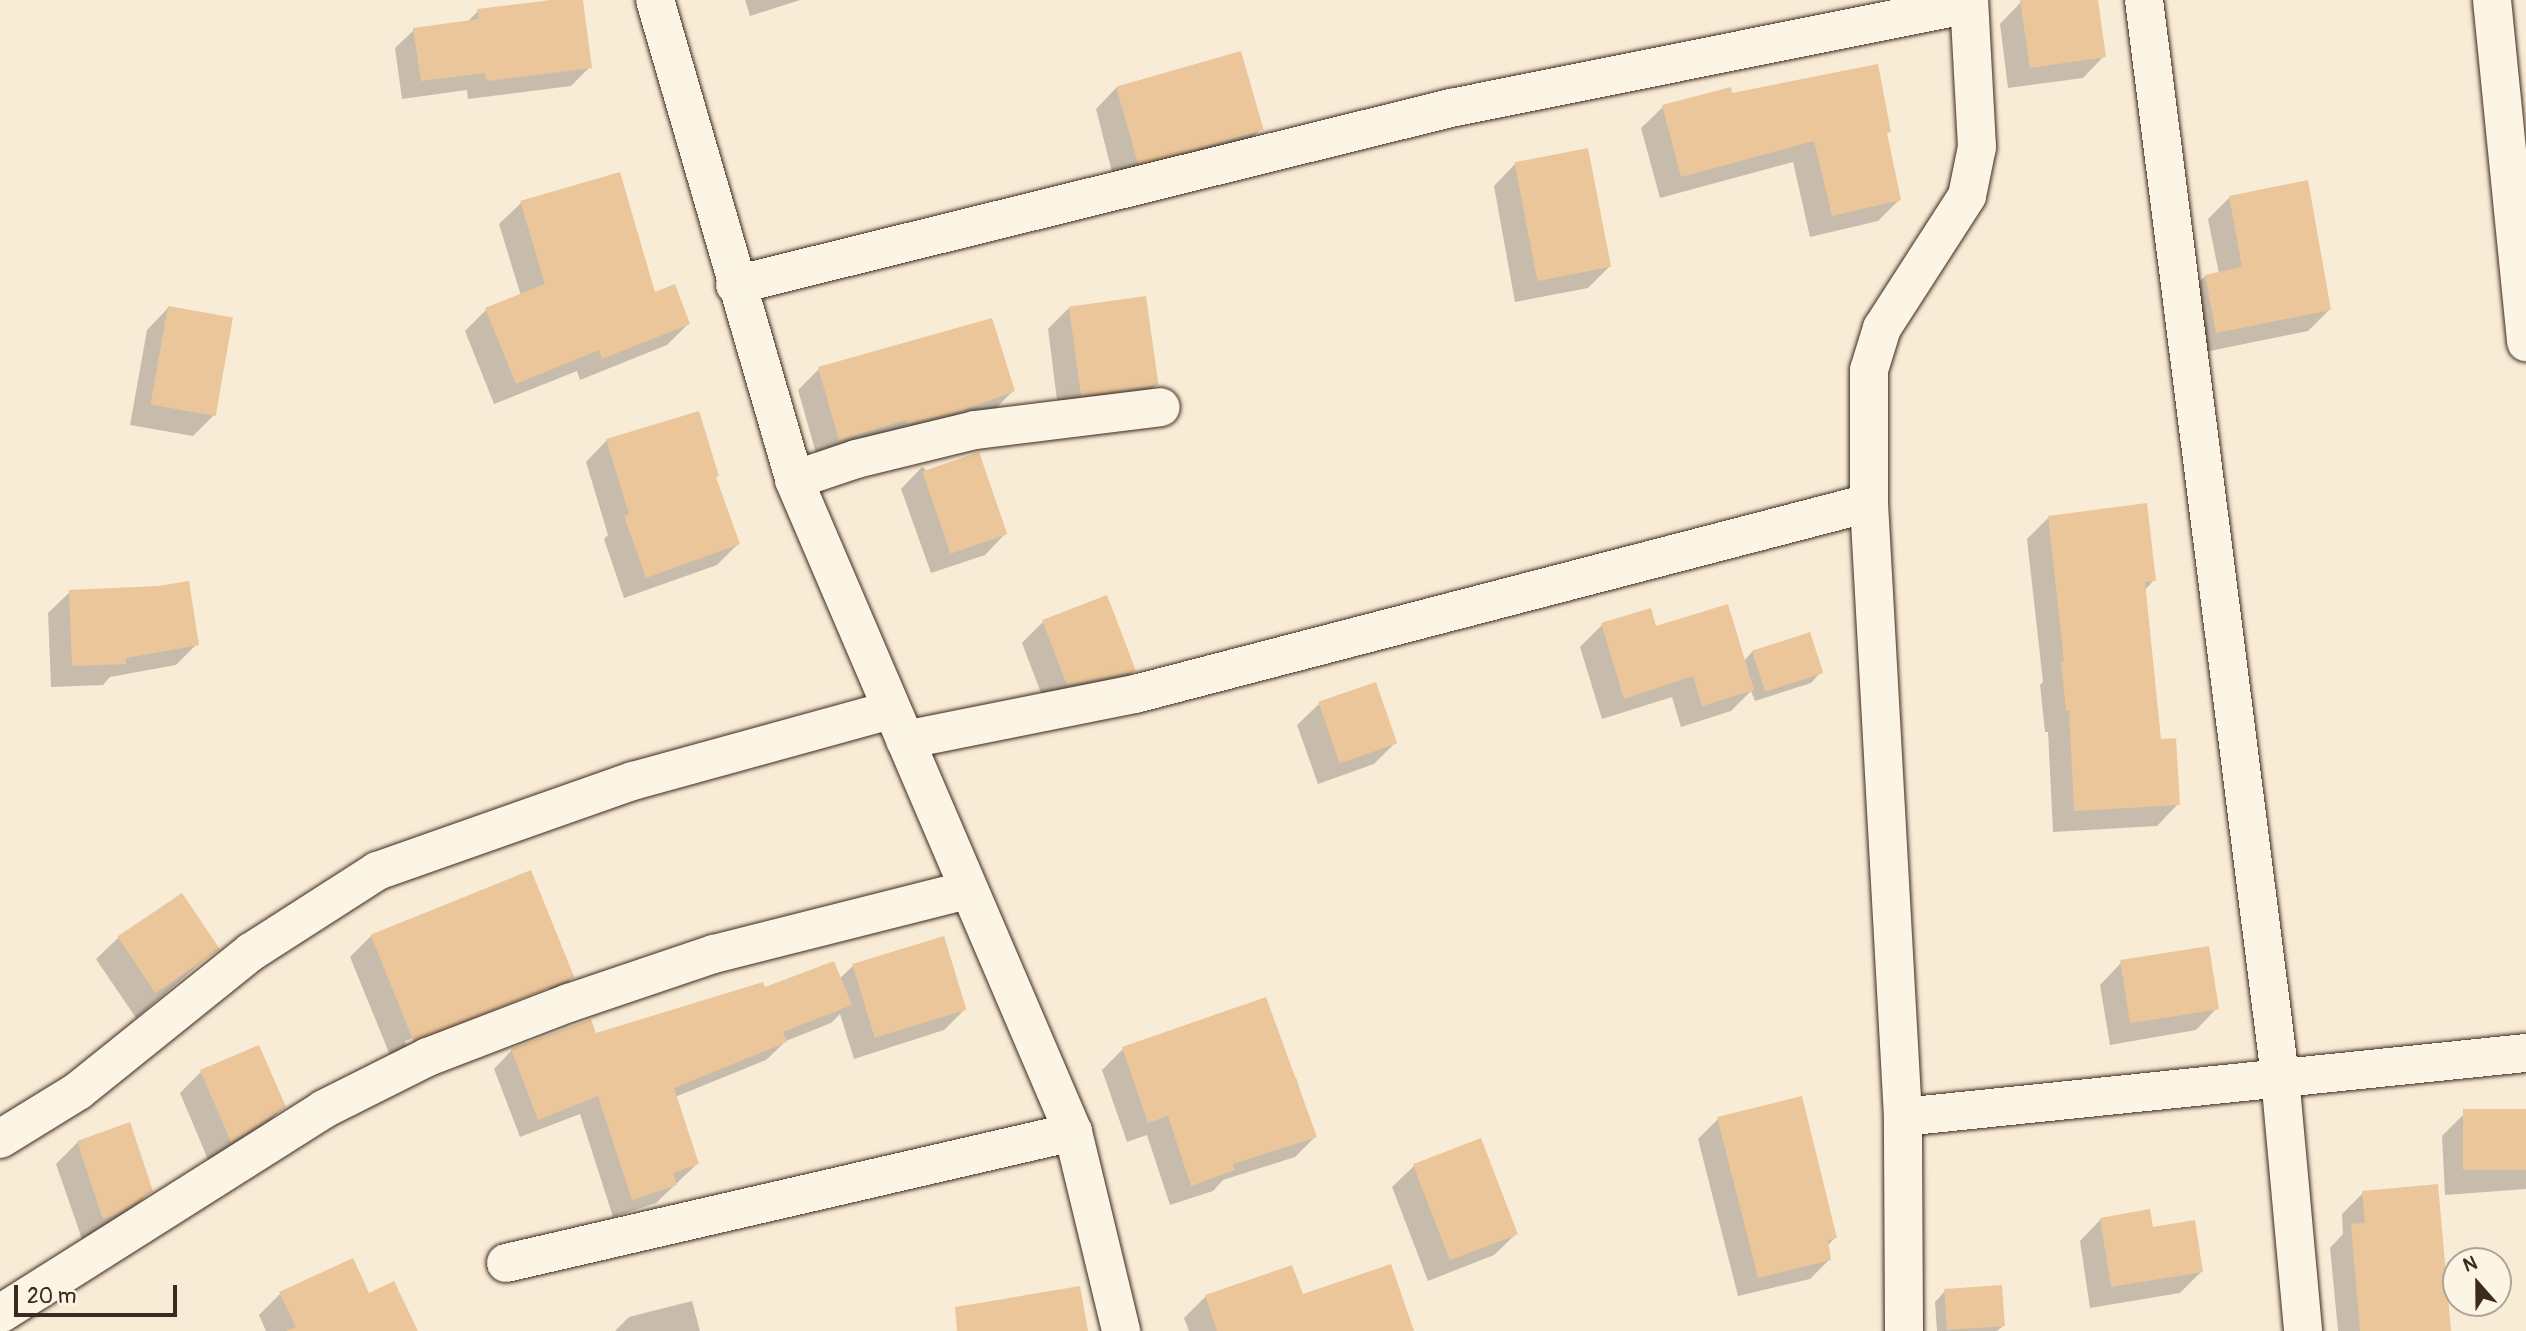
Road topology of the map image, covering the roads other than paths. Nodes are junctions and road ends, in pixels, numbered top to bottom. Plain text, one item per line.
1 (655, 0) edge
2 (2144, 0) edge
3 (2492, 0) edge
4 (1969, 2) edge
5 (735, 285) junction
6 (2526, 342) edge
7 (1161, 407) dead end
8 (794, 480) junction
9 (1869, 503) junction
10 (897, 725) junction
11 (967, 890) junction
12 (2526, 1053) edge
13 (2280, 1077) junction
14 (1903, 1118) junction
15 (1073, 1132) junction
16 (0, 1139) edge
17 (506, 1262) dead end
18 (0, 1314) edge
19 (1121, 1331) edge
20 (1904, 1331) edge
21 (2303, 1331) edge

1 - 5 street
2 - 13 street
3 - 6 street
4 - 5 street
4 - 9 street
5 - 8 street
7 - 8 street
8 - 10 street
9 - 10 street
9 - 14 street
10 - 11 street
10 - 16 street
11 - 15 street
11 - 18 street
12 - 13 street
13 - 14 street
13 - 21 street
14 - 20 street
15 - 17 street
15 - 19 street

